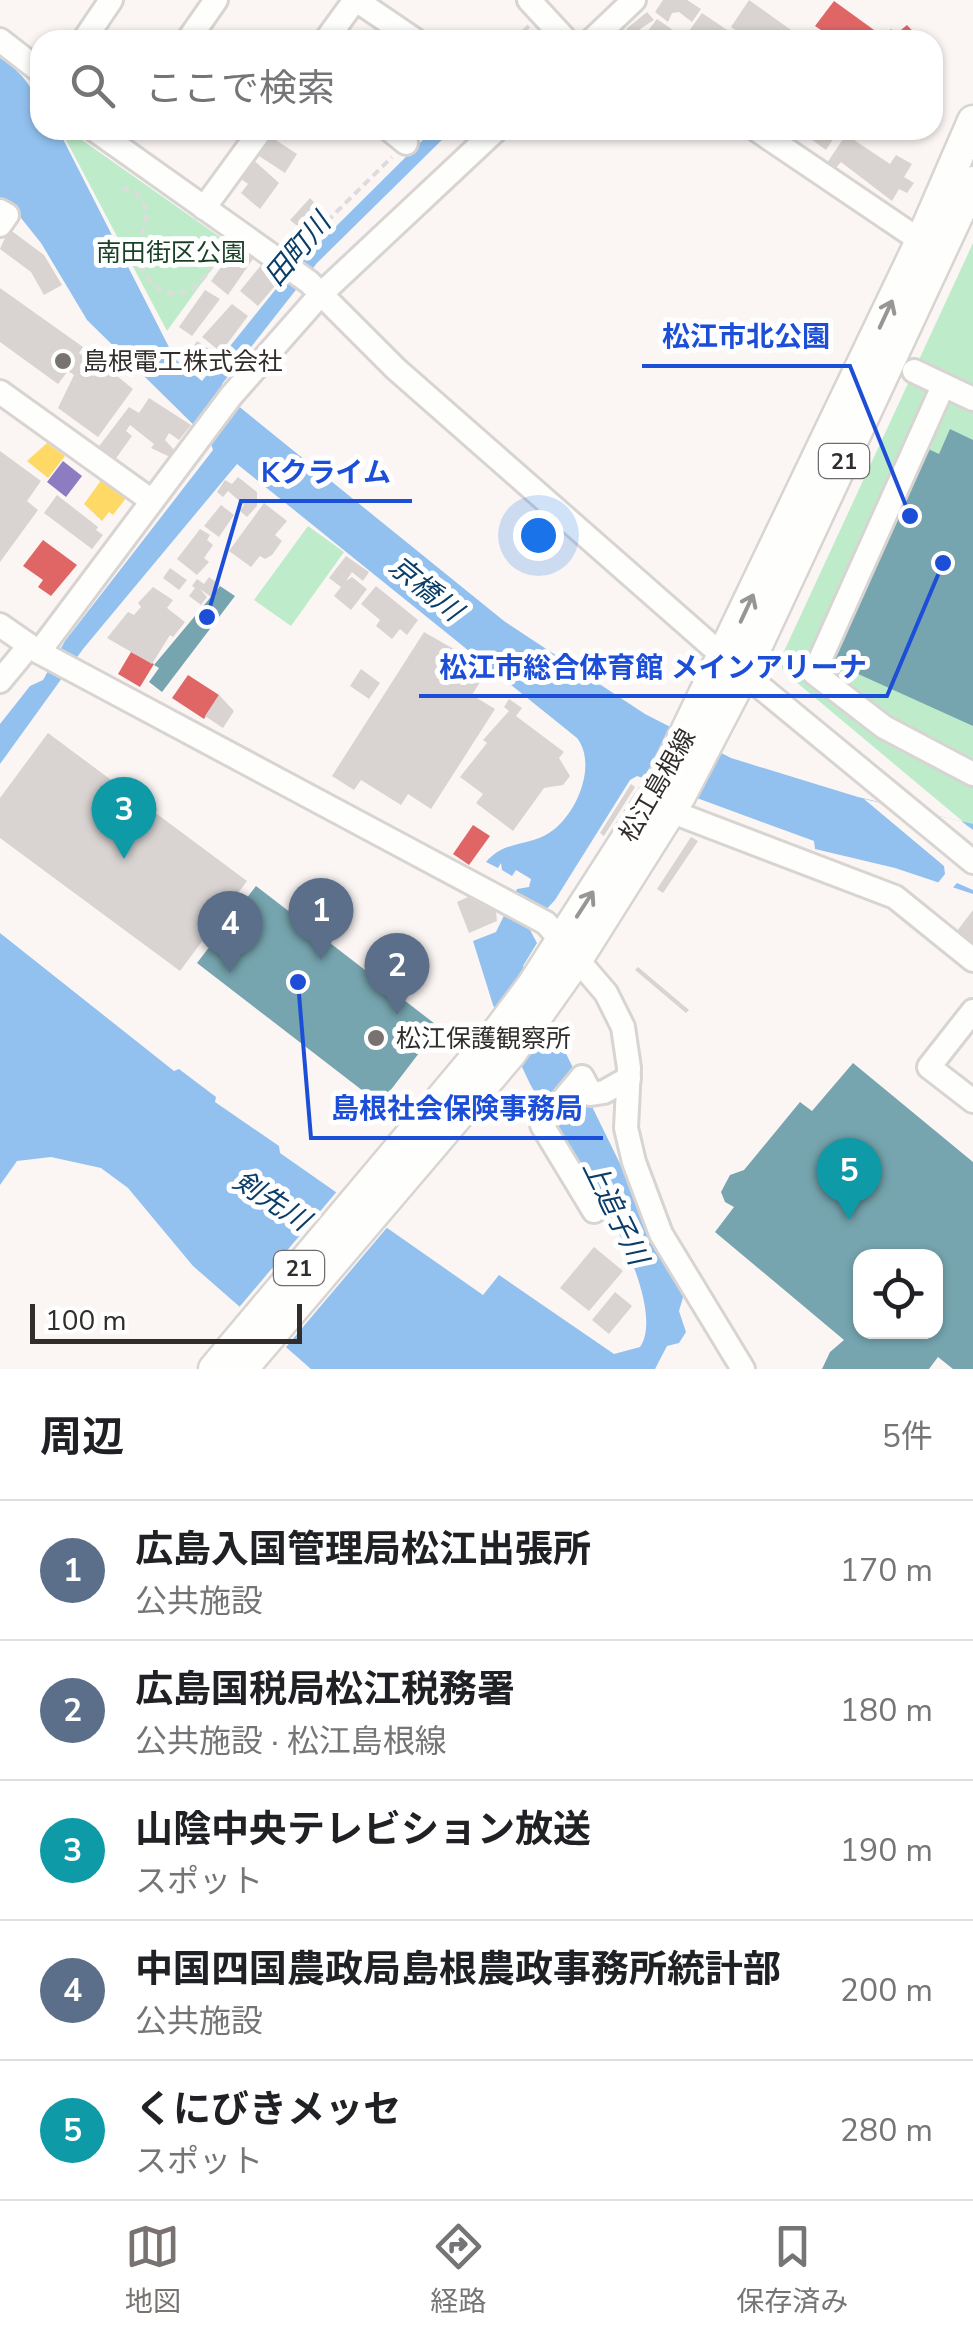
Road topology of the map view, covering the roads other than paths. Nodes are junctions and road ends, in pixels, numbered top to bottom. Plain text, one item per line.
1 (111, 0) edge
2 (216, 0) edge
3 (356, 0) edge
4 (634, 0) edge
5 (537, 8) edge
6 (91, 30) edge
7 (195, 30) edge
8 (334, 30) edge
9 (400, 30) edge
10 (557, 30) edge
11 (612, 30) edge
12 (0, 40) edge
13 (30, 62) edge
14 (973, 121) edge
15 (122, 140) edge
16 (254, 140) edge
17 (484, 140) edge
18 (771, 140) edge
19 (973, 182) edge
20 (204, 208) junction
21 (0, 211) edge
22 (0, 224) edge
23 (921, 242) junction
24 (314, 288) junction
25 (914, 371) dead end
26 (943, 386) junction
27 (0, 392) edge
28 (973, 400) edge
29 (152, 501) junction
30 (0, 625) edge
31 (39, 651) junction
32 (734, 665) junction
33 (0, 682) edge
34 (973, 774) edge
35 (670, 799) junction
36 (973, 862) edge
37 (562, 940) junction
38 (973, 960) edge
39 (973, 1011) edge
40 (629, 1078) junction
41 (973, 1102) edge
42 (393, 1174) junction
43 (594, 1211) dead end
44 (214, 1369) edge
45 (242, 1369) edge
46 (743, 1369) edge

1 - 6 street
2 - 7 street
3 - 8 street
3 - 9 street
4 - 11 street
5 - 10 street
12 - 13 street
14 - 23 main road, 松江島根線 / 21
15 - 20 street
16 - 20 street
17 - 24 street
18 - 23 street
19 - 32 main road, 松江島根線 / 21
20 - 24 street
21 - 22 street
32 -> 23 main road, 松江島根線 / 21
24 - 29 street
24 - 32 street
25 - 26 street
26 - 28 street
26 - 34 street
27 - 29 street
29 - 31 street
30 - 31 street
31 - 33 street
31 - 37 street
32 - 35 main road, 松江島根線 / 21
32 - 36 street
35 - 37 main road, 松江島根線 / 21
35 - 38 street
37 - 40 street
37 - 42 main road, 松江島根線 / 21
39 - 41 street
40 - 43 street
40 - 46 street
42 - 44 main road, 松江島根線 / 21
42 - 45 main road, 松江島根線 / 21

